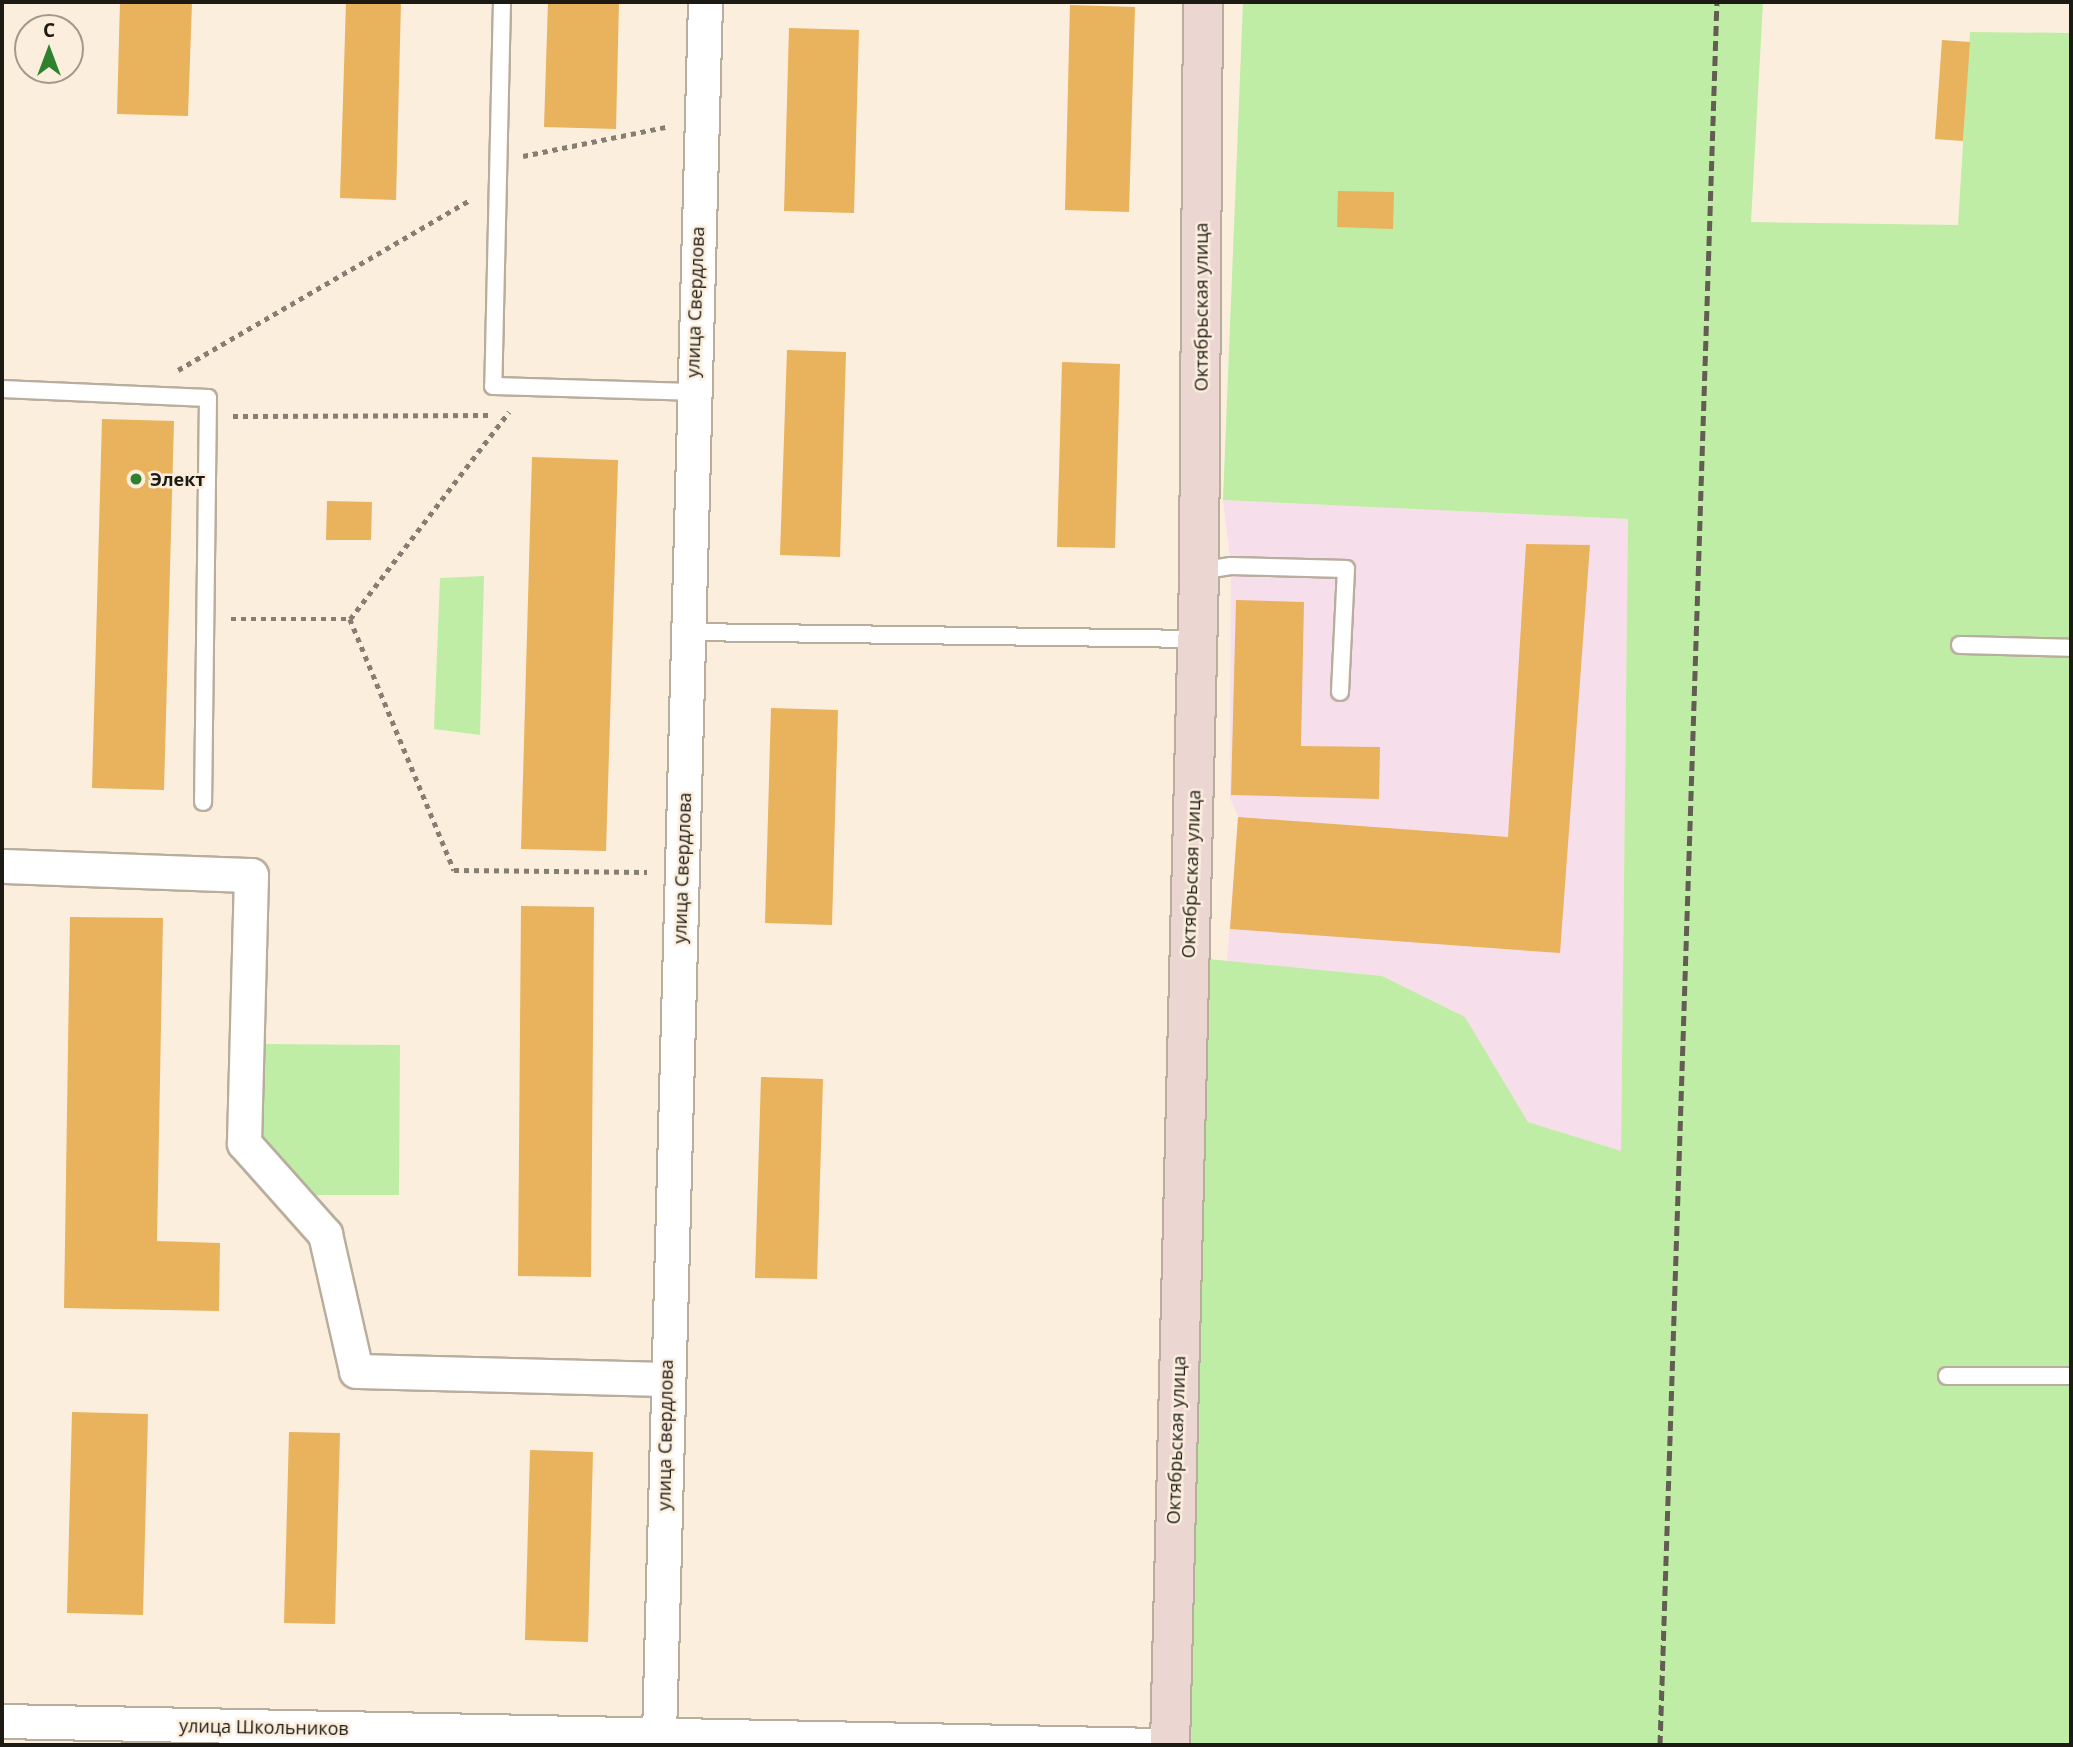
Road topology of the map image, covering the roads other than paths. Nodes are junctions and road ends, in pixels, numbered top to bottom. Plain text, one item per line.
1 (502, 2) edge
2 (705, 2) edge
3 (1203, 2) edge
4 (2, 389) edge
5 (691, 392) junction
6 (1199, 571) junction
7 (690, 632) junction
8 (1197, 639) junction
9 (1960, 645) dead end
10 (2071, 648) edge
11 (1340, 692) dead end
12 (203, 802) dead end
13 (2, 866) edge
14 (1947, 1376) dead end
15 (2071, 1376) edge
16 (666, 1379) junction
17 (2, 1721) edge
18 (659, 1740) edge
19 (1156, 1745) edge
20 (1170, 1745) edge

1 - 5 lane
2 - 5 street, улица Свердлова
3 - 6 street, Октябрьская улица
4 - 12 lane
5 - 7 street, улица Свердлова
6 - 8 street, Октябрьская улица
6 - 11 lane
7 - 8 lane
7 - 16 street, улица Свердлова
8 - 20 street, Октябрьская улица
9 - 10 lane
13 - 16 street
14 - 15 lane
16 - 18 street, улица Свердлова
17 - 18 street, улица Школьников
18 - 19 street, улица Школьников

